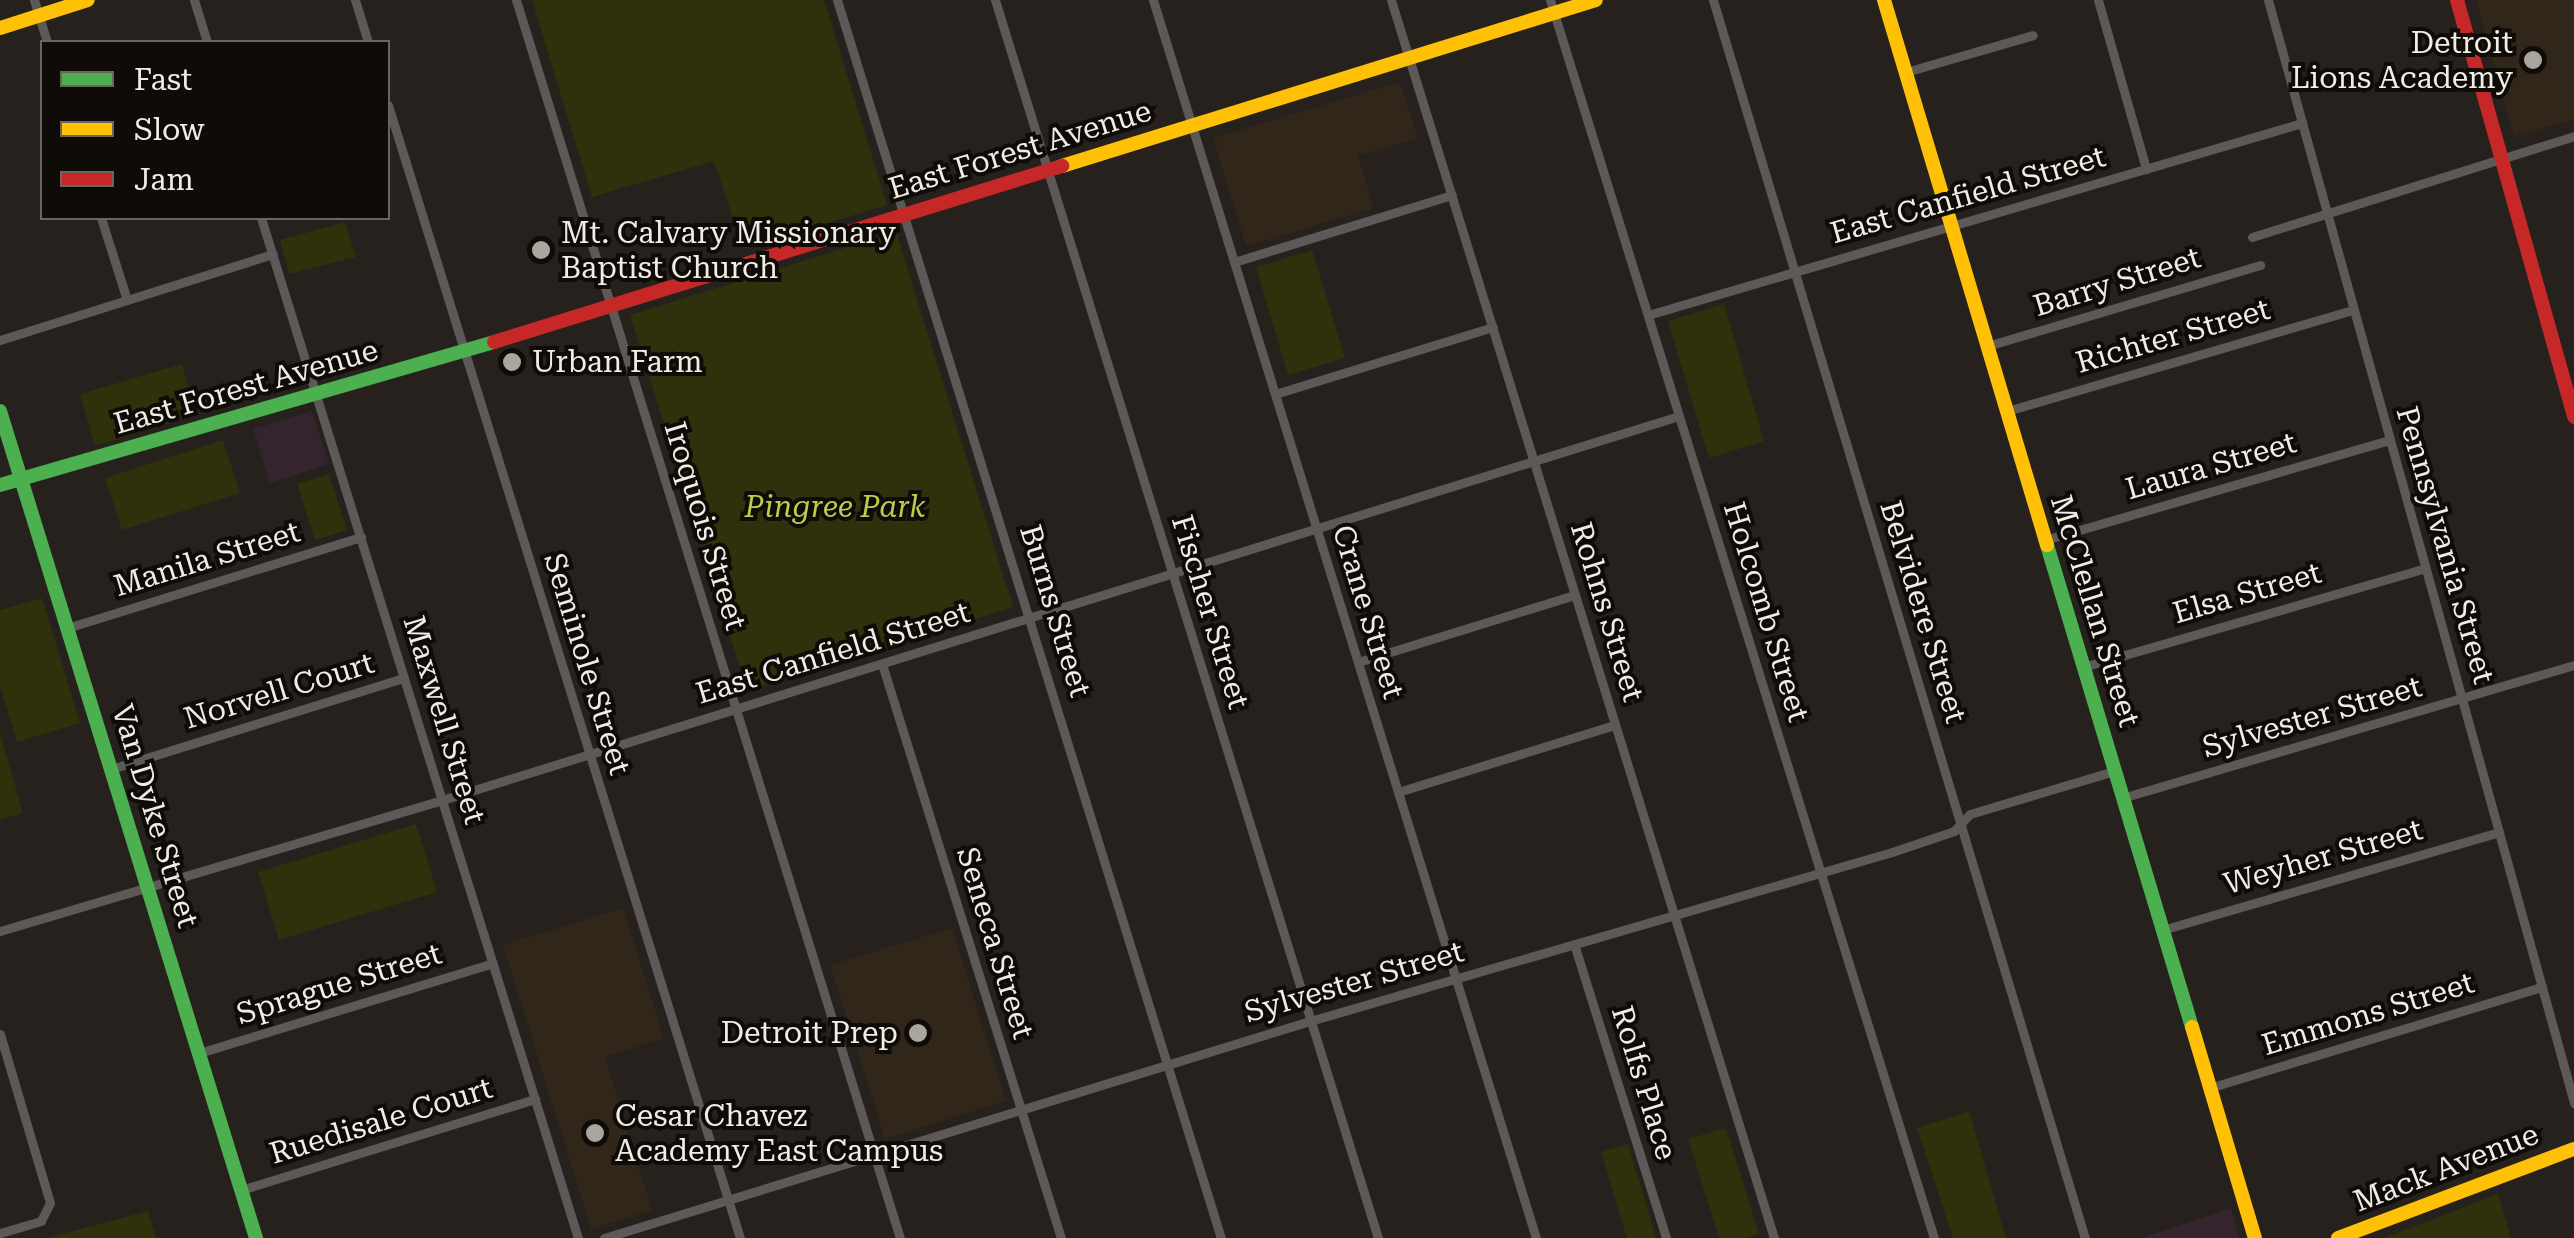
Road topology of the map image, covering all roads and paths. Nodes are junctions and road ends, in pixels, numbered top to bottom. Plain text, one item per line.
1 (34, 0) edge
2 (88, 0) edge
3 (194, 0) edge
4 (355, 0) edge
5 (516, 0) edge
6 (837, 0) edge
7 (994, 0) edge
8 (1153, 0) edge
9 (1392, 0) edge
10 (1596, 0) edge
11 (1713, 0) edge
12 (1884, 0) edge
13 (2098, 0) edge
14 (2268, 0) edge
15 (2457, 0) edge
16 (1552, 6) edge
17 (38, 16) junction
18 (0, 28) edge
19 (2033, 35) dead end
20 (46, 40) edge
21 (206, 40) edge
22 (367, 40) edge
23 (1409, 58) junction
24 (1906, 72) junction
25 (390, 111) edge
26 (2302, 124) junction
27 (1192, 125) junction
28 (2574, 136) edge
29 (2501, 157) junction
30 (2146, 169) junction
31 (1048, 171) junction
32 (1452, 194) junction
33 (904, 214) junction
34 (2327, 214) junction
35 (102, 220) edge
36 (262, 220) edge
37 (1952, 226) junction
38 (2252, 237) dead end
39 (273, 254) junction
40 (1234, 262) junction
41 (2260, 265) dead end
42 (1794, 272) junction
43 (126, 300) junction
44 (610, 306) junction
45 (2354, 310) junction
46 (1648, 315) junction
47 (1493, 327) junction
48 (0, 340) edge
49 (1988, 346) junction
50 (464, 351) junction
51 (1275, 394) junction
52 (317, 396) junction
53 (0, 411) edge
54 (2006, 411) junction
55 (1679, 416) junction
56 (2574, 417) edge
57 (2390, 440) junction
58 (1534, 461) junction
59 (22, 482) junction
60 (0, 485) edge
61 (1316, 528) junction
62 (361, 538) junction
63 (2045, 540) junction
64 (2426, 568) junction
65 (1172, 574) junction
66 (1575, 595) junction
67 (1031, 617) junction
68 (67, 628) junction
69 (1358, 662) junction
70 (882, 664) junction
71 (2574, 665) edge
72 (2083, 667) junction
73 (404, 678) junction
74 (2462, 700) junction
75 (736, 709) junction
76 (1616, 725) junction
77 (589, 755) junction
78 (111, 769) junction
79 (2114, 771) junction
80 (1398, 792) junction
81 (2122, 798) junction
82 (442, 800) junction
83 (1961, 823) junction
84 (2499, 832) junction
85 (1821, 872) junction
86 (148, 890) junction
87 (1674, 915) junction
88 (2162, 930) junction
89 (0, 931) edge
90 (1574, 944) junction
91 (493, 963) junction
92 (1456, 978) junction
93 (2542, 987) junction
94 (1310, 1021) junction
95 (0, 1034) edge
96 (199, 1053) junction
97 (1168, 1064) junction
98 (2209, 1088) junction
99 (535, 1099) junction
100 (2574, 1103) edge
101 (1021, 1110) junction
102 (2574, 1149) edge
103 (874, 1156) junction
104 (242, 1190) junction
105 (728, 1200) junction
106 (0, 1232) edge
107 (256, 1238) edge
108 (578, 1238) edge
109 (604, 1238) edge
110 (740, 1238) edge
111 (900, 1238) edge
112 (1061, 1238) edge
113 (1222, 1238) edge
114 (1378, 1238) edge
115 (1536, 1238) edge
116 (1666, 1238) edge
117 (1774, 1238) edge
118 (1934, 1238) edge
119 (2086, 1238) edge
120 (2254, 1238) edge
121 (2338, 1238) edge

1 - 17 street
2 - 17 main road
3 - 21 street
4 - 22 street
5 - 44 street, Iroquois Street
6 - 33 street, Burns Street
7 - 31 street, Fischer Street
8 - 27 street, Crane Street
9 - 23 street, Rohns Street
10 - 16 main road, East Forest Avenue
11 - 42 street, Belvidere Street
12 - 24 main road, McClellan Street
13 - 30 street
14 - 26 street, Pennsylvania Street
15 - 29 main road
16 - 23 main road, East Forest Avenue
16 - 46 street, Holcomb Street
17 - 18 main road
17 - 20 street
19 - 24 street
23 - 27 main road, East Forest Avenue
23 - 32 street, Rohns Street
24 - 37 main road, McClellan Street
25 - 50 street, Seminole Street
26 - 30 street, East Canfield Street
26 - 34 street, Pennsylvania Street
27 - 31 main road, East Forest Avenue
27 - 40 street, Crane Street
28 - 29 street
29 - 34 street
29 - 56 main road
30 - 37 street, East Canfield Street
31 - 33 main road, East Forest Avenue
31 - 65 street, Fischer Street
32 - 40 street
32 - 47 street, Rohns Street
33 - 44 main road, East Forest Avenue
33 - 67 street, Burns Street
34 - 38 street
34 - 45 street, Pennsylvania Street
35 - 43 street
36 - 39 street, Maxwell Street
37 - 42 street, East Canfield Street
37 - 49 main road, McClellan Street
39 - 43 street
39 - 52 street, Maxwell Street
40 - 51 street, Crane Street
41 - 49 street, Barry Street
42 - 46 street, East Canfield Street
42 - 83 street, Belvidere Street
43 - 48 street
44 - 50 main road, East Forest Avenue
44 - 75 street, Iroquois Street
45 - 54 street, Richter Street
45 - 57 street, Pennsylvania Street
46 - 55 street, Holcomb Street
47 - 51 street
47 - 58 street, Rohns Street
49 - 54 main road, McClellan Street
50 - 52 main road, East Forest Avenue
50 - 77 street, Seminole Street
51 - 61 street, Crane Street
52 - 59 main road, East Forest Avenue
52 - 62 street, Maxwell Street
53 - 59 main road, Van Dyke Street
54 - 63 main road, McClellan Street
55 - 58 street, East Canfield Street
55 - 85 street, Holcomb Street
57 - 63 street, Laura Street
57 - 64 street, Pennsylvania Street
58 - 61 street, East Canfield Street
58 - 66 street, Rohns Street
59 - 60 main road, East Forest Avenue
59 - 68 main road, Van Dyke Street
61 - 65 street, East Canfield Street
61 - 69 street, Crane Street
62 - 68 street, Manila Street
62 - 73 street, Maxwell Street
63 - 72 main road, McClellan Street
64 - 72 street, Elsa Street
64 - 74 street, Pennsylvania Street
65 - 67 street, East Canfield Street
65 - 94 street, Fischer Street
66 - 69 street
66 - 76 street, Rohns Street
67 - 70 street, East Canfield Street
67 - 97 street, Burns Street
68 - 78 main road, Van Dyke Street
69 - 80 street, Crane Street
70 - 75 street, East Canfield Street
70 - 101 street, Seneca Street
71 - 74 street, Sylvester Street
72 - 79 main road, McClellan Street
73 - 78 street, Norvell Court
73 - 82 street, Maxwell Street
74 - 81 street, Sylvester Street
74 - 84 street, Pennsylvania Street
75 - 77 street, East Canfield Street
75 - 103 street, Iroquois Street
76 - 80 street
76 - 87 street, Rohns Street
77 - 82 street, East Canfield Street
77 - 105 street, Seminole Street
78 - 86 main road, Van Dyke Street
79 - 81 main road, McClellan Street
79 - 83 street, Sylvester Street
80 - 92 street, Crane Street
81 - 88 main road, McClellan Street
82 - 86 street, East Canfield Street
82 - 91 street, Maxwell Street
83 - 85 street, Sylvester Street
83 - 119 street, Belvidere Street
84 - 88 street, Weyher Street
84 - 93 street, Pennsylvania Street
85 - 87 street, Sylvester Street
85 - 118 street, Holcomb Street
86 - 89 street, East Canfield Street
86 - 96 main road, Van Dyke Street
87 - 90 street, Sylvester Street
87 - 117 street, Rohns Street
88 - 98 main road, McClellan Street
90 - 92 street, Sylvester Street
90 - 116 street, Rolfs Place
91 - 96 street, Sprague Street
91 - 99 street, Maxwell Street
92 - 94 street, Sylvester Street
92 - 115 street, Crane Street
93 - 98 street, Emmons Street
93 - 100 street, Pennsylvania Street
94 - 97 street, Sylvester Street
94 - 114 street, Fischer Street
95 - 106 street
96 - 104 main road, Van Dyke Street
97 - 101 street, Sylvester Street
97 - 113 street, Burns Street
98 - 120 main road, McClellan Street
99 - 104 street, Ruedisale Court
99 - 108 street, Maxwell Street
101 - 103 street, Sylvester Street
101 - 112 street, Seneca Street
102 - 121 main road, Mack Avenue
103 - 105 street, Sylvester Street
103 - 111 street, Iroquois Street
104 - 107 main road, Van Dyke Street
105 - 109 street, Sylvester Street
105 - 110 street, Seminole Street

